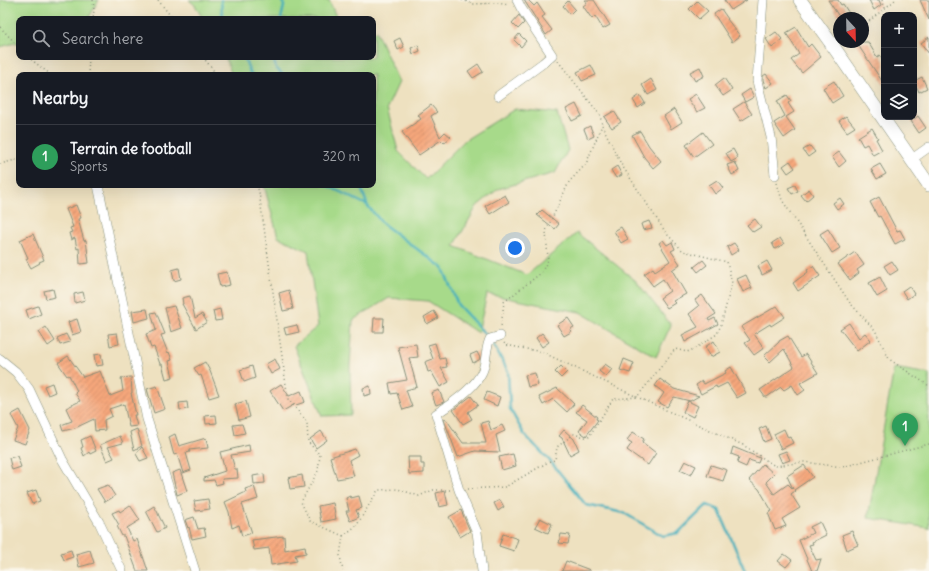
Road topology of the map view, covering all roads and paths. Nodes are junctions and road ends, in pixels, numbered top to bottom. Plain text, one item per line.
1 (93, 0) edge
2 (158, 0) edge
3 (462, 0) edge
4 (763, 0) edge
5 (800, 0) edge
6 (882, 0) edge
7 (895, 0) edge
8 (519, 4) edge
9 (885, 8) junction
10 (93, 16) edge
11 (171, 16) edge
12 (869, 21) edge
13 (0, 27) edge
14 (16, 44) edge
15 (552, 55) junction
16 (32, 60) edge
17 (89, 60) edge
18 (206, 60) edge
19 (47, 72) edge
20 (88, 72) edge
21 (216, 72) edge
22 (498, 96) dead end
23 (602, 125) junction
24 (929, 147) edge
25 (912, 159) junction
26 (16, 160) edge
27 (0, 164) edge
28 (775, 175) joint
29 (929, 185) edge
30 (99, 188) edge
31 (257, 188) edge
32 (500, 336) junction
33 (0, 359) edge
34 (929, 386) edge
35 (637, 397) junction
36 (929, 444) edge
37 (459, 490) junction
38 (343, 536) junction
39 (122, 571) edge
40 (195, 571) edge
41 (343, 571) edge
42 (482, 571) edge

1 - 10 path
2 - 11 path
3 - 8 path
4 - 28 street
5 - 25 main road
6 - 9 path
7 - 9 path
8 - 15 street
9 - 12 path
13 - 14 path
15 - 22 street
15 - 23 path
16 - 19 path
17 - 20 path
18 - 21 path
23 - 32 path
23 - 35 path
24 - 25 street
25 - 29 main road
26 - 27 path
28 - 34 path
30 - 40 street
31 - 38 path
32 - 35 path
32 - 37 street
33 - 39 street
35 - 36 path
35 - 37 path
37 - 38 path
37 - 42 street
38 - 41 path

